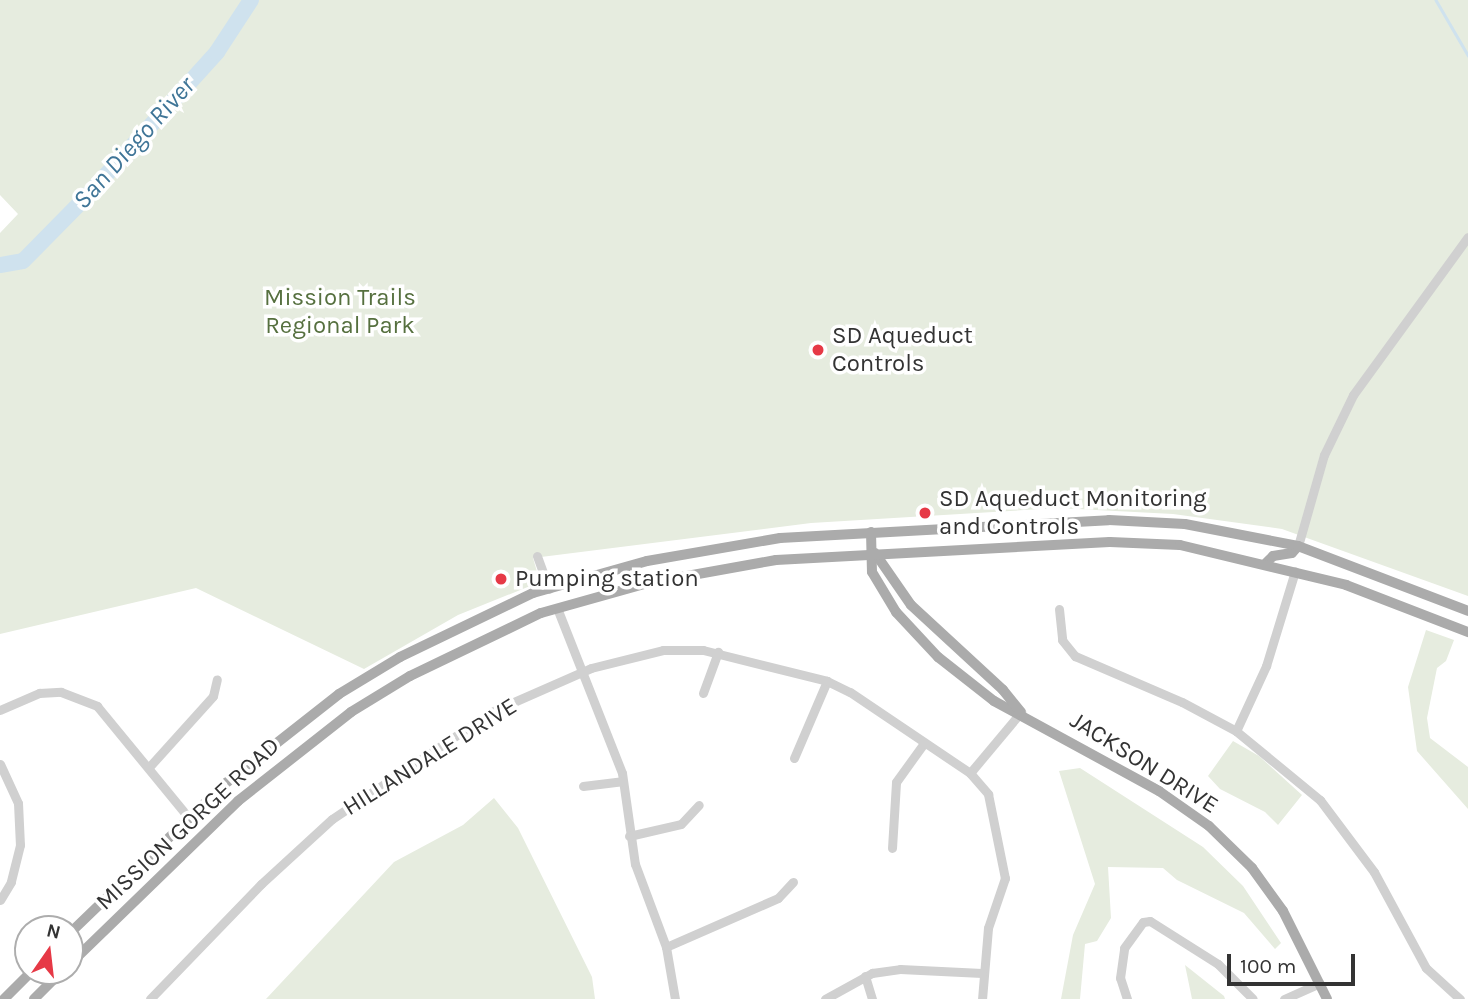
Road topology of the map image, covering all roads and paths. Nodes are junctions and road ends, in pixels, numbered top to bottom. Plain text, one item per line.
1 (1468, 237) edge
2 (871, 532) junction
3 (1297, 545) junction
4 (875, 553) junction
5 (537, 556) dead end
6 (1265, 564) junction
7 (1295, 571) junction
8 (549, 589) junction
9 (557, 608) junction
10 (1059, 609) dead end
11 (1468, 611) edge
12 (1468, 632) edge
13 (718, 652) junction
14 (581, 672) junction
15 (217, 679) dead end
16 (827, 681) junction
17 (704, 693) dead end
18 (0, 710) edge
19 (1021, 712) junction
20 (1236, 731) junction
21 (925, 743) junction
22 (794, 758) dead end
23 (0, 764) edge
24 (150, 766) junction
25 (970, 773) junction
26 (622, 781) junction
27 (583, 786) dead end
28 (699, 805) dead end
29 (189, 818) junction
30 (629, 836) junction
31 (892, 848) dead end
32 (793, 882) dead end
33 (0, 900) edge
34 (84, 919) edge
35 (666, 947) junction
36 (84, 951) edge
37 (982, 973) junction
38 (865, 976) junction
39 (1320, 983) junction
40 (18, 985) edge
41 (48, 985) edge
42 (4, 999) edge
43 (34, 999) edge
44 (150, 999) edge
45 (674, 999) edge
46 (825, 999) edge
47 (872, 999) edge
48 (982, 999) edge
49 (1127, 999) edge
50 (1253, 999) edge
51 (1284, 999) edge
52 (1327, 999) edge
53 (1460, 999) edge

1 - 3 street
2 - 3 main road, MISSION GORGE ROAD
2 - 4 main road, JACKSON DRIVE
2 - 8 main road, MISSION GORGE ROAD
3 - 6 main road
3 - 11 main road, MISSION GORGE ROAD
4 - 6 main road, MISSION GORGE ROAD
4 - 9 main road, MISSION GORGE ROAD
4 - 19 main road, JACKSON DRIVE
4 - 19 main road, JACKSON DRIVE
5 - 8 street
6 - 7 main road, MISSION GORGE ROAD
7 - 12 main road, MISSION GORGE ROAD
7 - 20 street
8 - 29 main road, MISSION GORGE ROAD
9 - 14 street
9 - 36 main road, MISSION GORGE ROAD
10 - 20 street
13 - 14 street, HILLANDALE DRIVE
13 - 16 street, HILLANDALE DRIVE
13 - 17 street
14 - 26 street
14 - 44 street, HILLANDALE DRIVE
15 - 24 street
16 - 21 street, HILLANDALE DRIVE
16 - 22 street
18 - 24 street
19 - 25 street
19 - 39 main road, JACKSON DRIVE
20 - 53 street
21 - 25 street, HILLANDALE DRIVE
21 - 31 street
23 - 33 street
24 - 29 street
25 - 37 street, HILLANDALE DRIVE
26 - 27 street
26 - 30 street
28 - 30 street
29 - 34 main road, MISSION GORGE ROAD
30 - 35 street
32 - 35 street
35 - 45 street
37 - 38 street
37 - 48 street, HILLANDALE DRIVE
38 - 46 street
38 - 47 street
39 - 51 street
39 - 52 main road, JACKSON DRIVE
40 - 42 main road
41 - 43 main road
49 - 50 street

